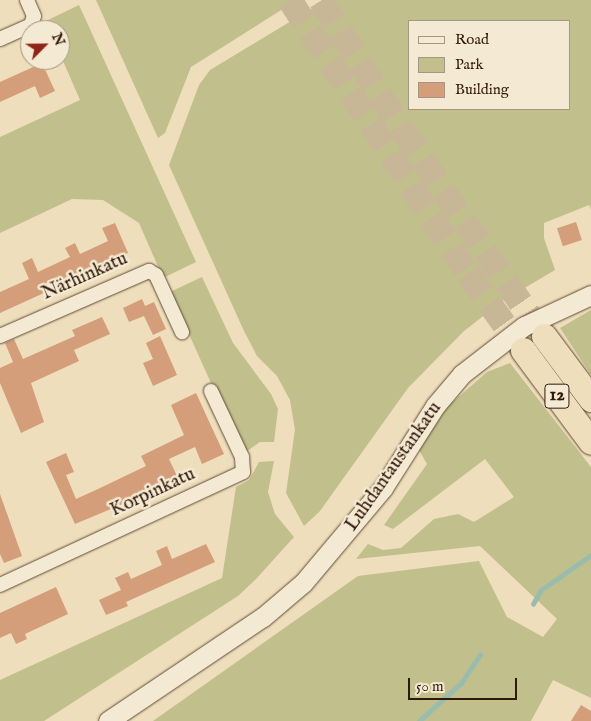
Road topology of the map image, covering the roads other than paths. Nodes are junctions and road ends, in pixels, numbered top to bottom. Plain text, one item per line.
1 (27, 0) edge
2 (0, 39) edge
3 (591, 296) edge
4 (182, 332) dead end
5 (0, 336) edge
6 (544, 336) tunnel mouth
7 (523, 350) tunnel mouth
8 (211, 391) dead end
9 (591, 399) edge
10 (591, 442) edge
11 (0, 585) edge
12 (108, 721) edge

1 - 2 street
3 - 12 street, Luhdantaustankatu
4 - 5 street, Närhinkatu
6 - 9 highway, 12
7 - 10 highway, 12
8 - 11 street, Korpinkatu

